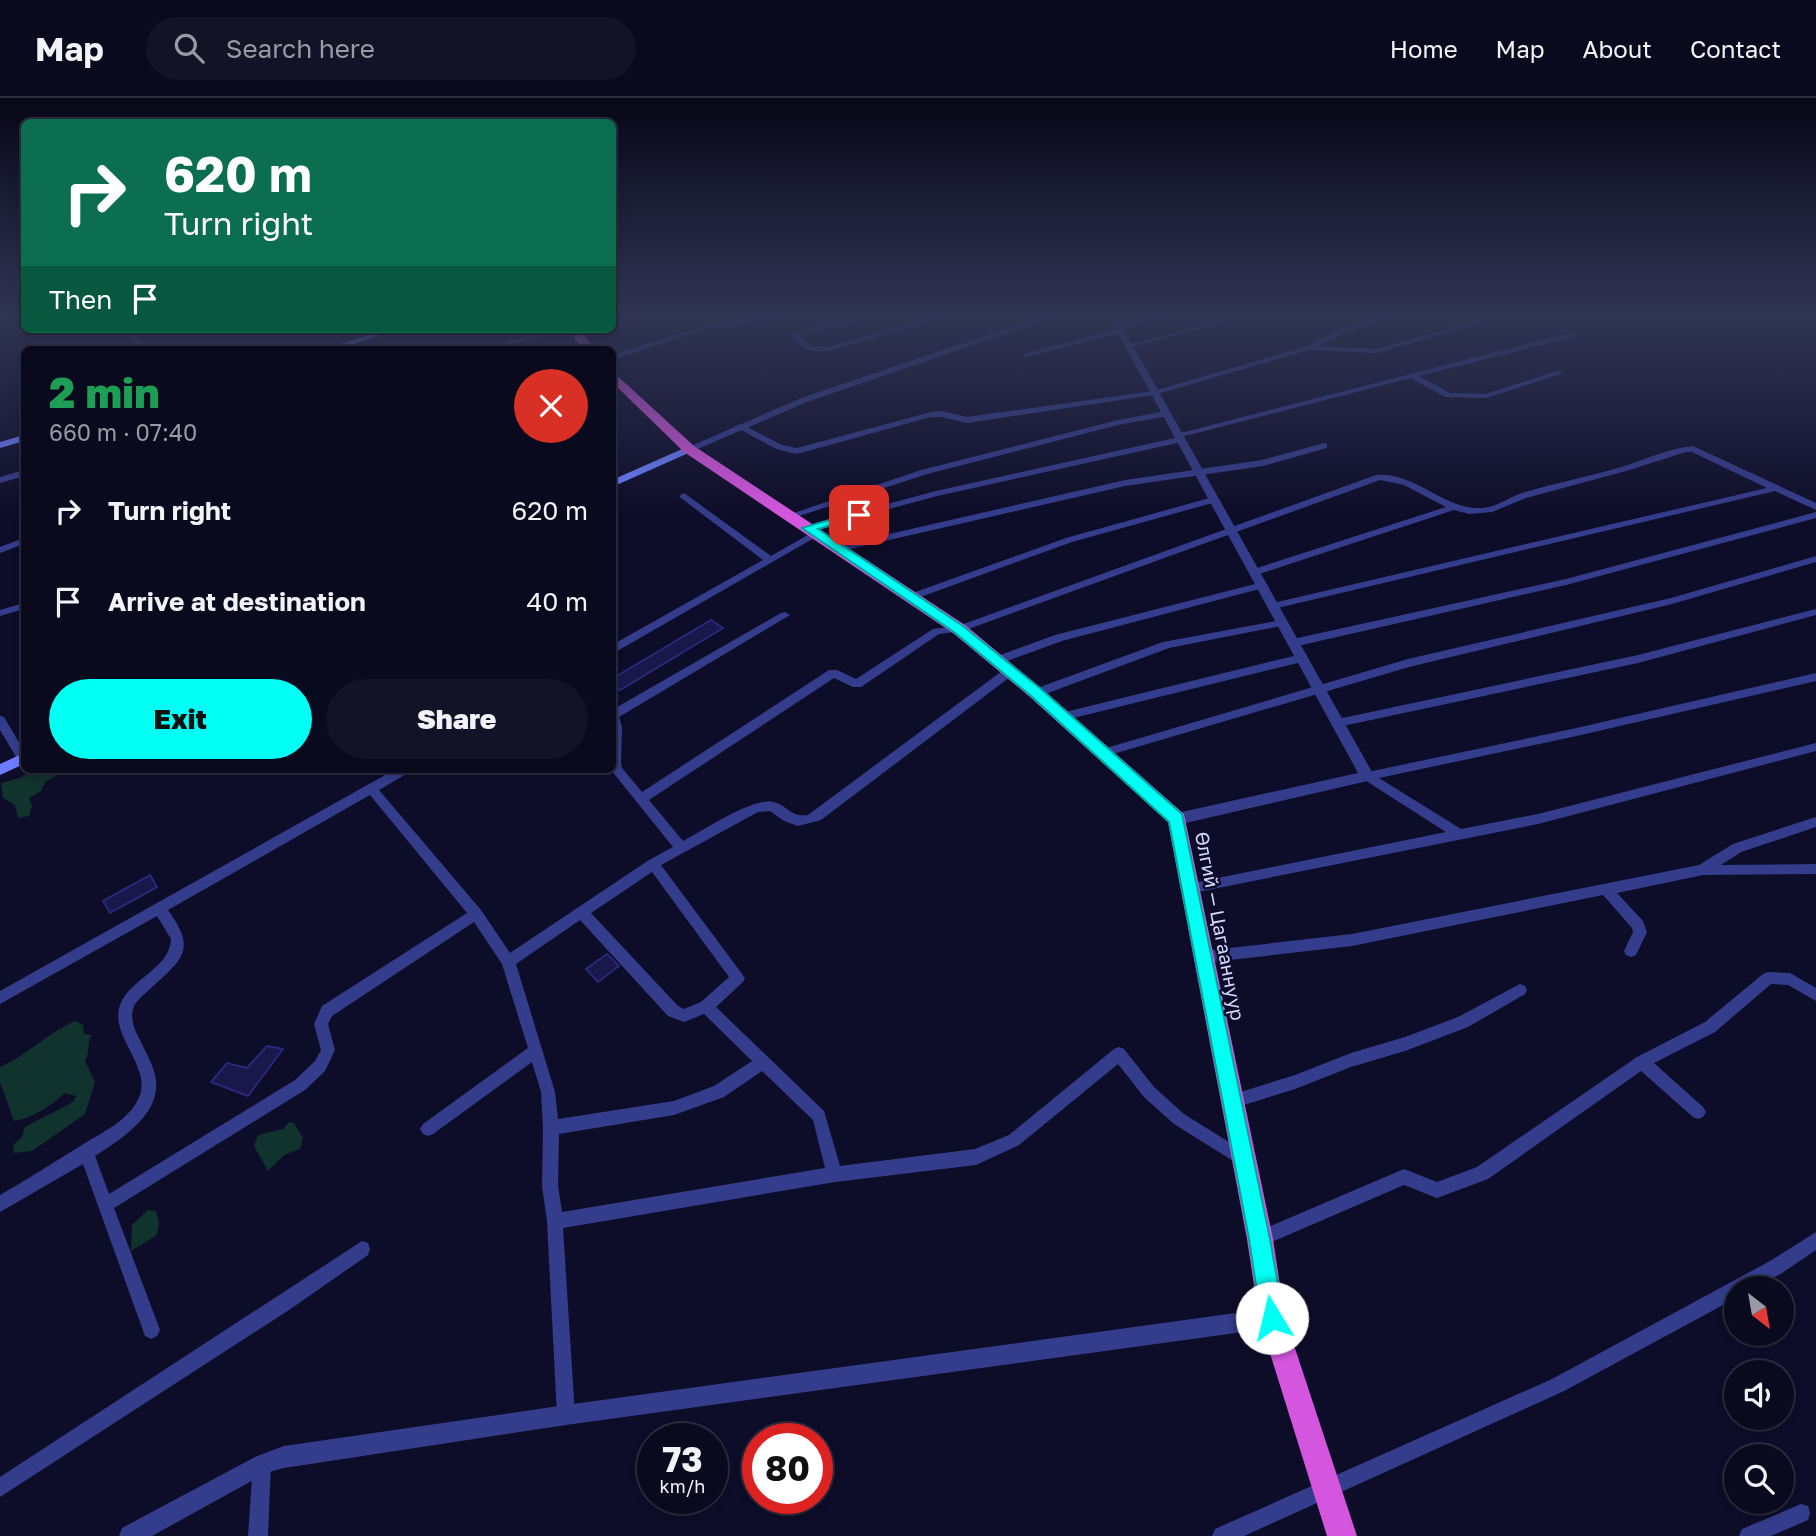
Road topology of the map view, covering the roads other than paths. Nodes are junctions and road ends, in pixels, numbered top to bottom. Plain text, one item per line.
1 (619, 382) edge
2 (857, 382) edge
3 (1148, 382) edge
4 (1192, 382) edge
5 (1390, 382) edge
6 (1424, 382) edge
7 (1531, 382) edge
8 (1154, 393) junction
9 (1165, 414) junction
10 (738, 426) junction
11 (21, 437) edge
12 (1178, 438) junction
13 (0, 445) edge
14 (1324, 446) dead end
15 (689, 449) junction
16 (1197, 473) junction
17 (21, 474) edge
18 (0, 480) edge
19 (616, 482) edge
20 (1777, 488) junction
21 (684, 496) dead end
22 (1213, 499) junction
23 (1816, 507) edge
24 (1452, 508) junction
25 (1816, 515) edge
26 (790, 516) junction
27 (1232, 530) junction
28 (812, 531) junction
29 (21, 542) edge
30 (837, 549) junction
31 (0, 550) edge
32 (770, 559) junction
33 (1816, 559) edge
34 (1255, 572) junction
35 (1263, 586) junction
36 (911, 597) junction
37 (1273, 606) junction
38 (21, 607) edge
39 (1816, 612) edge
40 (0, 613) edge
41 (785, 615) dead end
42 (1282, 623) junction
43 (959, 629) junction
44 (1293, 643) junction
45 (616, 648) edge
46 (1303, 658) junction
47 (1004, 666) junction
48 (1816, 677) edge
49 (1317, 688) junction
50 (1036, 692) junction
51 (616, 713) edge
52 (1061, 717) junction
53 (0, 720) edge
54 (1338, 723) junction
55 (1816, 747) edge
56 (21, 753) edge
57 (1103, 753) junction
58 (21, 760) edge
59 (616, 766) edge
60 (0, 770) edge
61 (384, 775) edge
62 (1367, 776) junction
63 (372, 789) junction
64 (641, 799) junction
65 (1177, 819) junction
66 (1816, 822) edge
67 (1460, 835) junction
68 (681, 848) junction
69 (653, 864) junction
70 (1816, 869) edge
71 (1703, 870) junction
72 (1605, 888) junction
73 (1188, 889) junction
74 (159, 907) junction
75 (582, 913) junction
76 (476, 914) junction
77 (1631, 951) dead end
78 (1203, 957) junction
79 (508, 962) junction
80 (1520, 990) dead end
81 (1816, 995) edge
82 (0, 998) edge
83 (706, 1007) junction
84 (536, 1051) junction
85 (763, 1062) junction
86 (1642, 1062) junction
87 (1231, 1102) junction
88 (1698, 1112) dead end
89 (551, 1128) junction
90 (428, 1129) dead end
91 (86, 1152) junction
92 (1242, 1159) junction
93 (835, 1174) junction
94 (0, 1204) edge
95 (105, 1205) junction
96 (555, 1221) junction
97 (1260, 1239) junction
98 (1816, 1240) edge
99 (362, 1249) dead end
100 (1760, 1276) edge
101 (1724, 1296) edge
102 (1272, 1318) junction
103 (151, 1329) dead end
104 (566, 1415) junction
105 (261, 1464) junction
106 (0, 1488) edge
107 (1328, 1490) junction
108 (1801, 1513) dead end
109 (130, 1536) edge
110 (258, 1536) edge
111 (1222, 1536) edge
112 (1342, 1536) edge
113 (1749, 1536) edge

1 - 15 highway, Өлгий — Цагааннуур
2 - 10 street
3 - 8 street
4 - 8 street
5 - 12 street
6 - 7 street
8 - 9 street
8 - 10 street
9 - 12 street
9 - 26 street
10 - 15 street
11 - 13 main road
12 - 16 street
12 - 28 street
14 - 16 street
15 - 19 main road
15 - 26 highway, Өлгий — Цагааннуур
16 - 22 street
16 - 30 street
17 - 18 street
20 - 23 street
20 - 24 street
20 - 37 street
21 - 32 street
22 - 27 street
22 - 36 street
24 - 27 street
24 - 34 street
25 - 44 street
26 - 28 highway, Өлгий — Цагааннуур
27 - 34 street
27 - 43 street
28 - 30 highway, Өлгий — Цагааннуур
28 - 32 street
29 - 31 street
30 - 36 highway, Өлгий — Цагааннуур
32 - 45 street
33 - 49 street
34 - 35 street
35 - 37 street
35 - 47 street
36 - 43 highway, Өлгий — Цагааннуур
37 - 42 street
38 - 40 street
39 - 54 street
41 - 51 street
42 - 44 street
42 - 50 street
43 - 47 highway, Өлгий — Цагааннуур
43 - 64 street
44 - 46 street
46 - 49 street
46 - 52 street
47 - 50 highway, Өлгий — Цагааннуур
47 - 68 street
48 - 62 street
49 - 54 street
49 - 57 street
50 - 52 highway, Өлгий — Цагааннуур
52 - 57 highway, Өлгий — Цагааннуур
53 - 56 street
54 - 62 street
55 - 67 street
57 - 65 highway, Өлгий — Цагааннуур
58 - 60 main road
59 - 64 street
61 - 63 street
62 - 65 street
62 - 67 street
63 - 74 street
63 - 76 street
64 - 68 street
65 - 73 highway, Өлгий — Цагааннуур
66 - 71 street
67 - 73 street
68 - 69 street
69 - 75 street
69 - 83 street
70 - 71 street
71 - 72 street
72 - 77 street
72 - 78 street
73 - 78 highway, Өлгий — Цагааннуур
74 - 82 street
74 - 91 street
75 - 79 street
75 - 83 street
76 - 79 street
76 - 95 street
78 - 87 highway, Өлгий — Цагааннуур
79 - 84 street
80 - 87 street
81 - 86 street
83 - 85 street
84 - 89 street
84 - 90 street
85 - 89 street
85 - 93 street
86 - 88 street
86 - 97 street
87 - 92 highway, Өлгий — Цагааннуур
89 - 96 street
91 - 94 street
91 - 95 street
92 - 93 street
92 - 97 highway, Өлгий — Цагааннуур
93 - 96 street
95 - 103 street
96 - 104 street
97 - 102 highway, Өлгий — Цагааннуур
98 - 100 street
99 - 106 street
101 - 107 street
102 - 104 street
102 - 107 highway, Өлгий — Цагааннуур
104 - 105 street
105 - 109 street
105 - 110 street
107 - 111 street
107 - 112 highway, Өлгий — Цагааннуур
108 - 113 street

